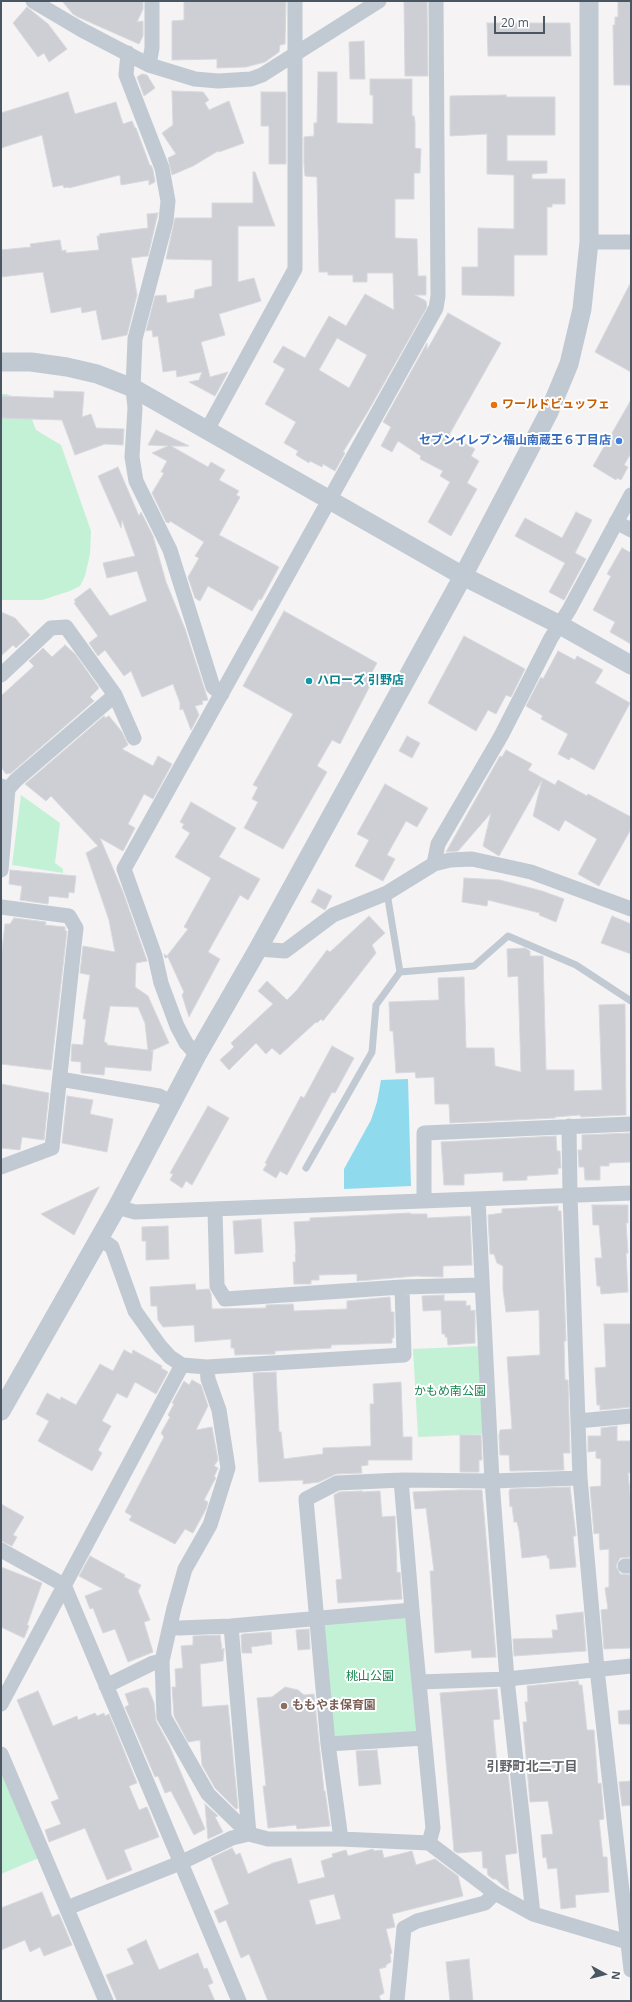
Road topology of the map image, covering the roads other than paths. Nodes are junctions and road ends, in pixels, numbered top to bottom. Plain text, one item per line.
1 (33, 1) edge
2 (152, 1) edge
3 (295, 1) edge
4 (379, 1) edge
5 (436, 1) edge
6 (589, 1) edge
7 (128, 53) junction
8 (295, 55) junction
9 (149, 65) junction
10 (589, 242) junction
11 (631, 242) edge
12 (1, 362) edge
13 (133, 388) junction
14 (207, 430) junction
15 (631, 495) edge
16 (331, 499) junction
17 (616, 522) junction
18 (631, 530) edge
19 (463, 576) junction
20 (560, 625) junction
21 (631, 665) edge
22 (1, 675) edge
23 (222, 694) junction
24 (116, 695) junction
25 (134, 738) dead end
26 (4, 788) edge
27 (434, 864) junction
28 (1, 870) edge
29 (387, 893) junction
30 (1, 907) edge
31 (631, 909) edge
32 (258, 949) junction
33 (400, 972) junction
34 (631, 1001) edge
35 (197, 1055) junction
36 (60, 1079) junction
37 (173, 1103) junction
38 (631, 1124) edge
39 (569, 1126) junction
40 (1, 1166) edge
41 (306, 1168) dead end
42 (631, 1193) edge
43 (570, 1195) junction
44 (478, 1199) junction
45 (424, 1201) junction
46 (117, 1207) junction
47 (215, 1209) junction
48 (99, 1238) junction
49 (482, 1285) junction
50 (402, 1287) junction
51 (182, 1365) junction
52 (207, 1367) junction
53 (1, 1411) edge
54 (631, 1416) edge
55 (578, 1421) junction
56 (580, 1478) junction
57 (401, 1480) junction
58 (492, 1481) junction
59 (1, 1550) edge
60 (64, 1585) junction
61 (412, 1610) junction
62 (316, 1617) junction
63 (231, 1626) junction
64 (170, 1627) junction
65 (162, 1661) junction
66 (631, 1666) edge
67 (598, 1669) junction
68 (507, 1679) junction
69 (419, 1682) junction
70 (106, 1686) junction
71 (1, 1704) edge
72 (424, 1738) junction
73 (328, 1744) junction
74 (1, 1754) edge
75 (249, 1834) junction
76 (341, 1839) junction
77 (429, 1843) junction
78 (180, 1862) junction
79 (495, 1893) junction
80 (67, 1908) junction
81 (533, 1914) junction
82 (630, 1943) edge
83 (631, 1970) edge
84 (106, 2001) edge
85 (240, 2001) edge
86 (397, 2001) edge

1 - 7 street
2 - 9 street
3 - 8 street
4 - 8 street
5 - 16 street
6 - 10 street
7 - 9 street
7 - 13 street
8 - 9 street
8 - 14 street
10 - 11 street
10 - 19 street
12 - 13 street
13 - 14 street
13 - 23 street
14 - 16 street
15 - 17 street
16 - 19 street
16 - 23 street
17 - 18 street
17 - 20 street
19 - 20 street
19 - 32 street
20 - 21 street
20 - 27 street
22 - 24 street
23 - 35 street
24 - 25 street
24 - 26 street
26 - 28 street
27 - 29 street
27 - 31 street
29 - 32 street
29 - 33 lane
30 - 36 street
32 - 35 street
33 - 34 lane
33 - 41 lane
35 - 37 street
36 - 37 street
36 - 40 street
37 - 46 street
38 - 39 street
39 - 43 street
39 - 45 street
42 - 43 street
43 - 44 street
43 - 55 street
44 - 45 street
44 - 49 street
45 - 47 street
46 - 47 street
46 - 48 street
47 - 50 street
48 - 51 street
48 - 53 street
49 - 50 street
49 - 58 street
50 - 52 street
51 - 52 street
51 - 60 street
52 - 64 street
54 - 55 street
55 - 56 street
56 - 58 street
56 - 67 street
57 - 58 street
57 - 61 street
57 - 62 street
58 - 68 street
59 - 60 street
60 - 70 street
60 - 71 street
61 - 62 street
61 - 69 street
62 - 63 street
62 - 73 street
63 - 64 street
63 - 75 street
64 - 65 street
65 - 70 street
65 - 75 street
66 - 67 street
67 - 68 street
67 - 82 street
68 - 69 street
68 - 81 street
69 - 72 street
70 - 78 street
72 - 73 street
72 - 77 street
73 - 76 street
74 - 80 street
75 - 76 street
75 - 78 street
76 - 77 street
77 - 79 street
78 - 80 street
78 - 85 street
79 - 81 street
79 - 86 street
80 - 84 street
81 - 82 street
82 - 83 street

